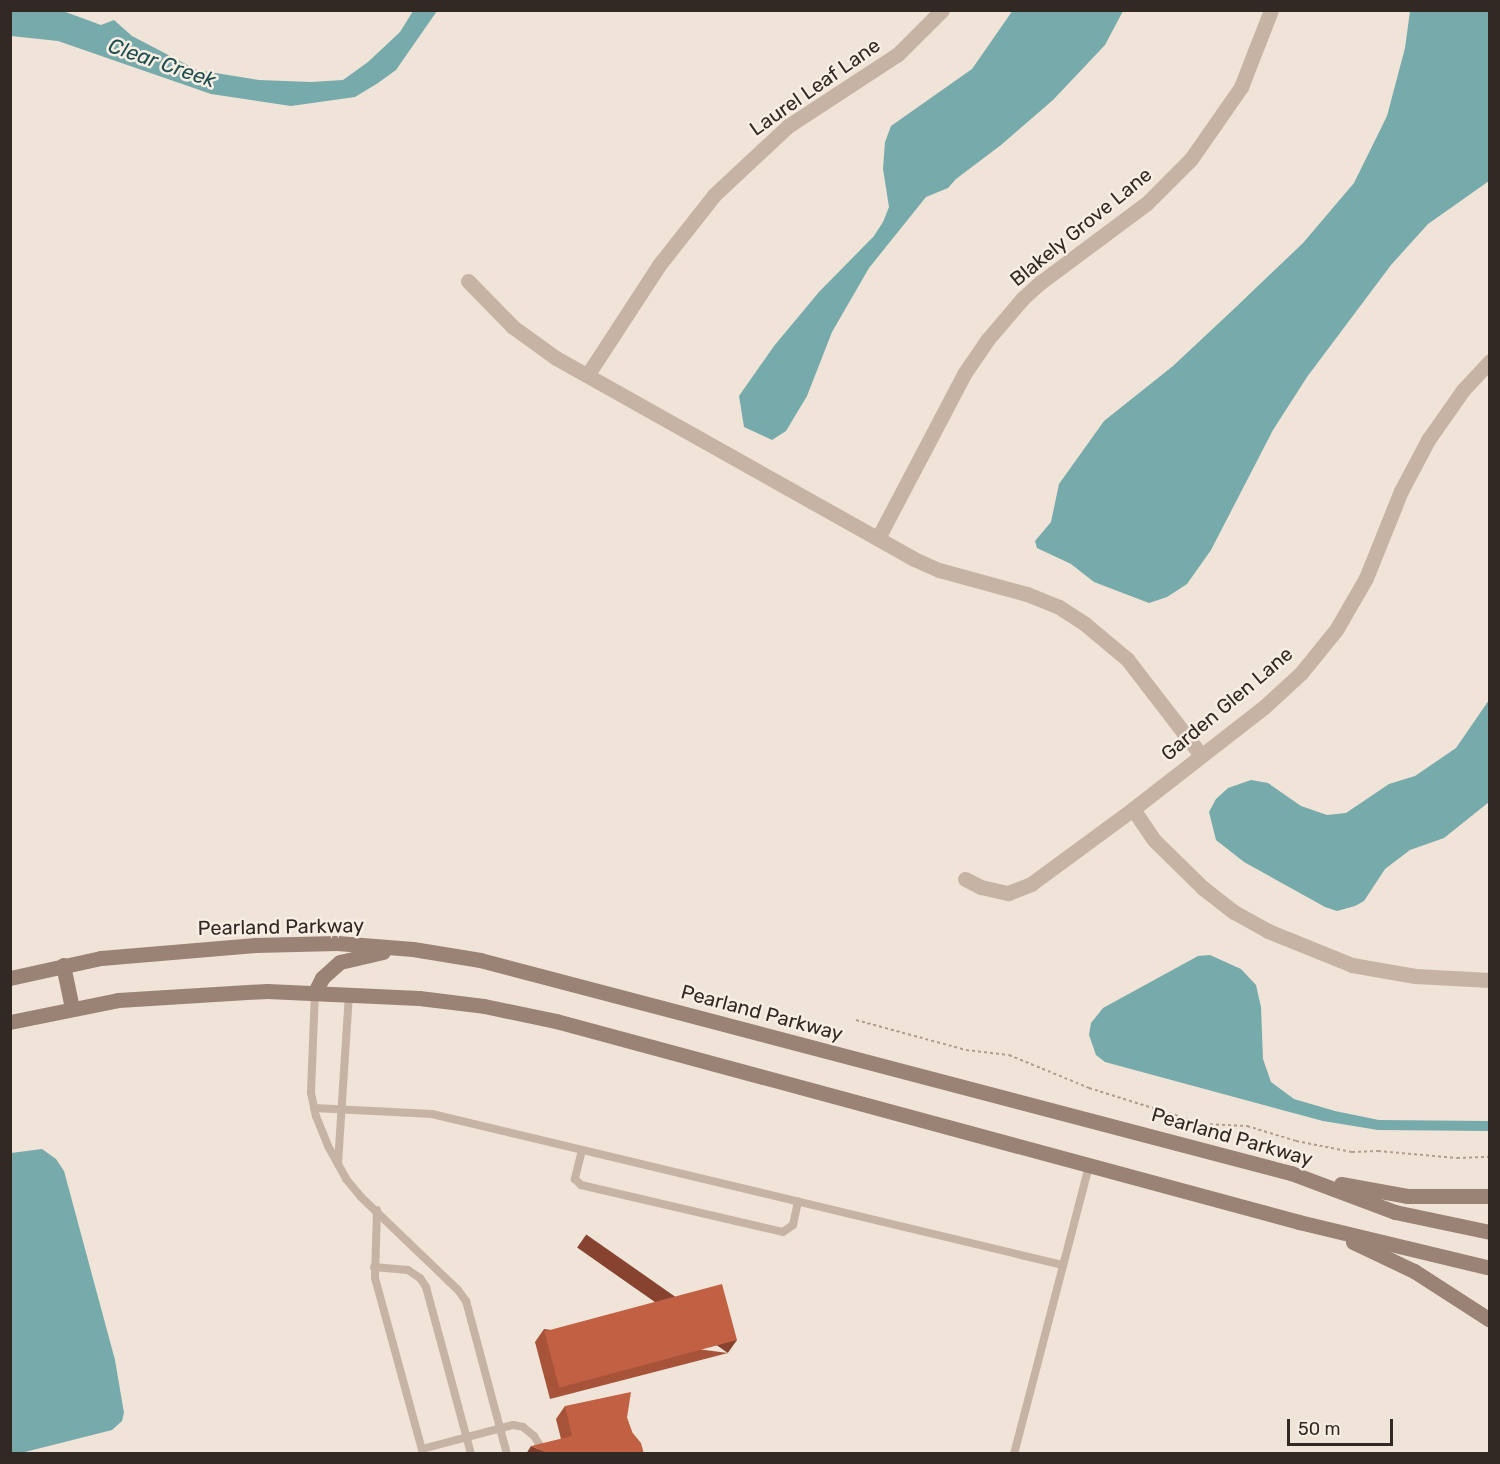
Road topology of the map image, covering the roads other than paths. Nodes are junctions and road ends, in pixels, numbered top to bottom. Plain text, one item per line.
1 (942, 10) edge
2 (1271, 10) edge
3 (468, 281) dead end
4 (1490, 361) edge
5 (588, 374) junction
6 (878, 538) junction
7 (1201, 755) junction
8 (1133, 809) junction
9 (965, 879) dead end
10 (413, 949) junction
11 (63, 964) junction
12 (10, 978) edge
13 (1490, 980) edge
14 (315, 992) junction
15 (349, 993) junction
16 (72, 1008) junction
17 (10, 1022) edge
18 (314, 1108) junction
19 (343, 1111) junction
20 (582, 1150) junction
21 (339, 1164) junction
22 (1089, 1166) junction
23 (1291, 1173) junction
24 (1490, 1196) edge
25 (798, 1202) junction
26 (377, 1210) junction
27 (1299, 1222) junction
28 (1490, 1232) edge
29 (1063, 1265) junction
30 (374, 1267) junction
31 (1490, 1268) edge
32 (1490, 1320) edge
33 (500, 1428) junction
34 (467, 1437) junction
35 (423, 1451) edge
36 (545, 1453) edge
37 (471, 1454) edge
38 (507, 1454) edge
39 (1014, 1454) edge

1 - 5 street, Laurel Leaf Lane
2 - 6 street, Blakely Grove Lane
3 - 5 street
4 - 7 street, Garden Glen Lane
5 - 6 street
6 - 7 street
7 - 8 street, Garden Glen Lane
8 - 9 street, Garden Glen Lane
8 - 13 street
10 - 11 main road, Pearland Parkway
10 - 14 main road
10 - 23 main road, Pearland Parkway
11 - 12 main road, Pearland Parkway
11 - 16 main road
14 - 15 main road
14 - 16 main road
14 - 18 lane
15 - 19 lane
15 - 22 main road
16 - 17 main road
18 - 19 lane
18 - 21 lane
19 - 20 lane
19 - 21 lane
20 - 25 lane
20 - 25 lane
21 - 26 lane
22 - 27 main road
22 - 29 lane
23 - 24 main road
23 - 28 main road, Pearland Parkway
25 - 29 lane
26 - 30 lane
26 - 33 lane
27 - 31 main road
27 - 32 main road
29 - 39 lane
30 - 34 lane
30 - 35 lane
33 - 34 lane
33 - 36 lane
33 - 38 lane
34 - 35 lane
34 - 37 lane

